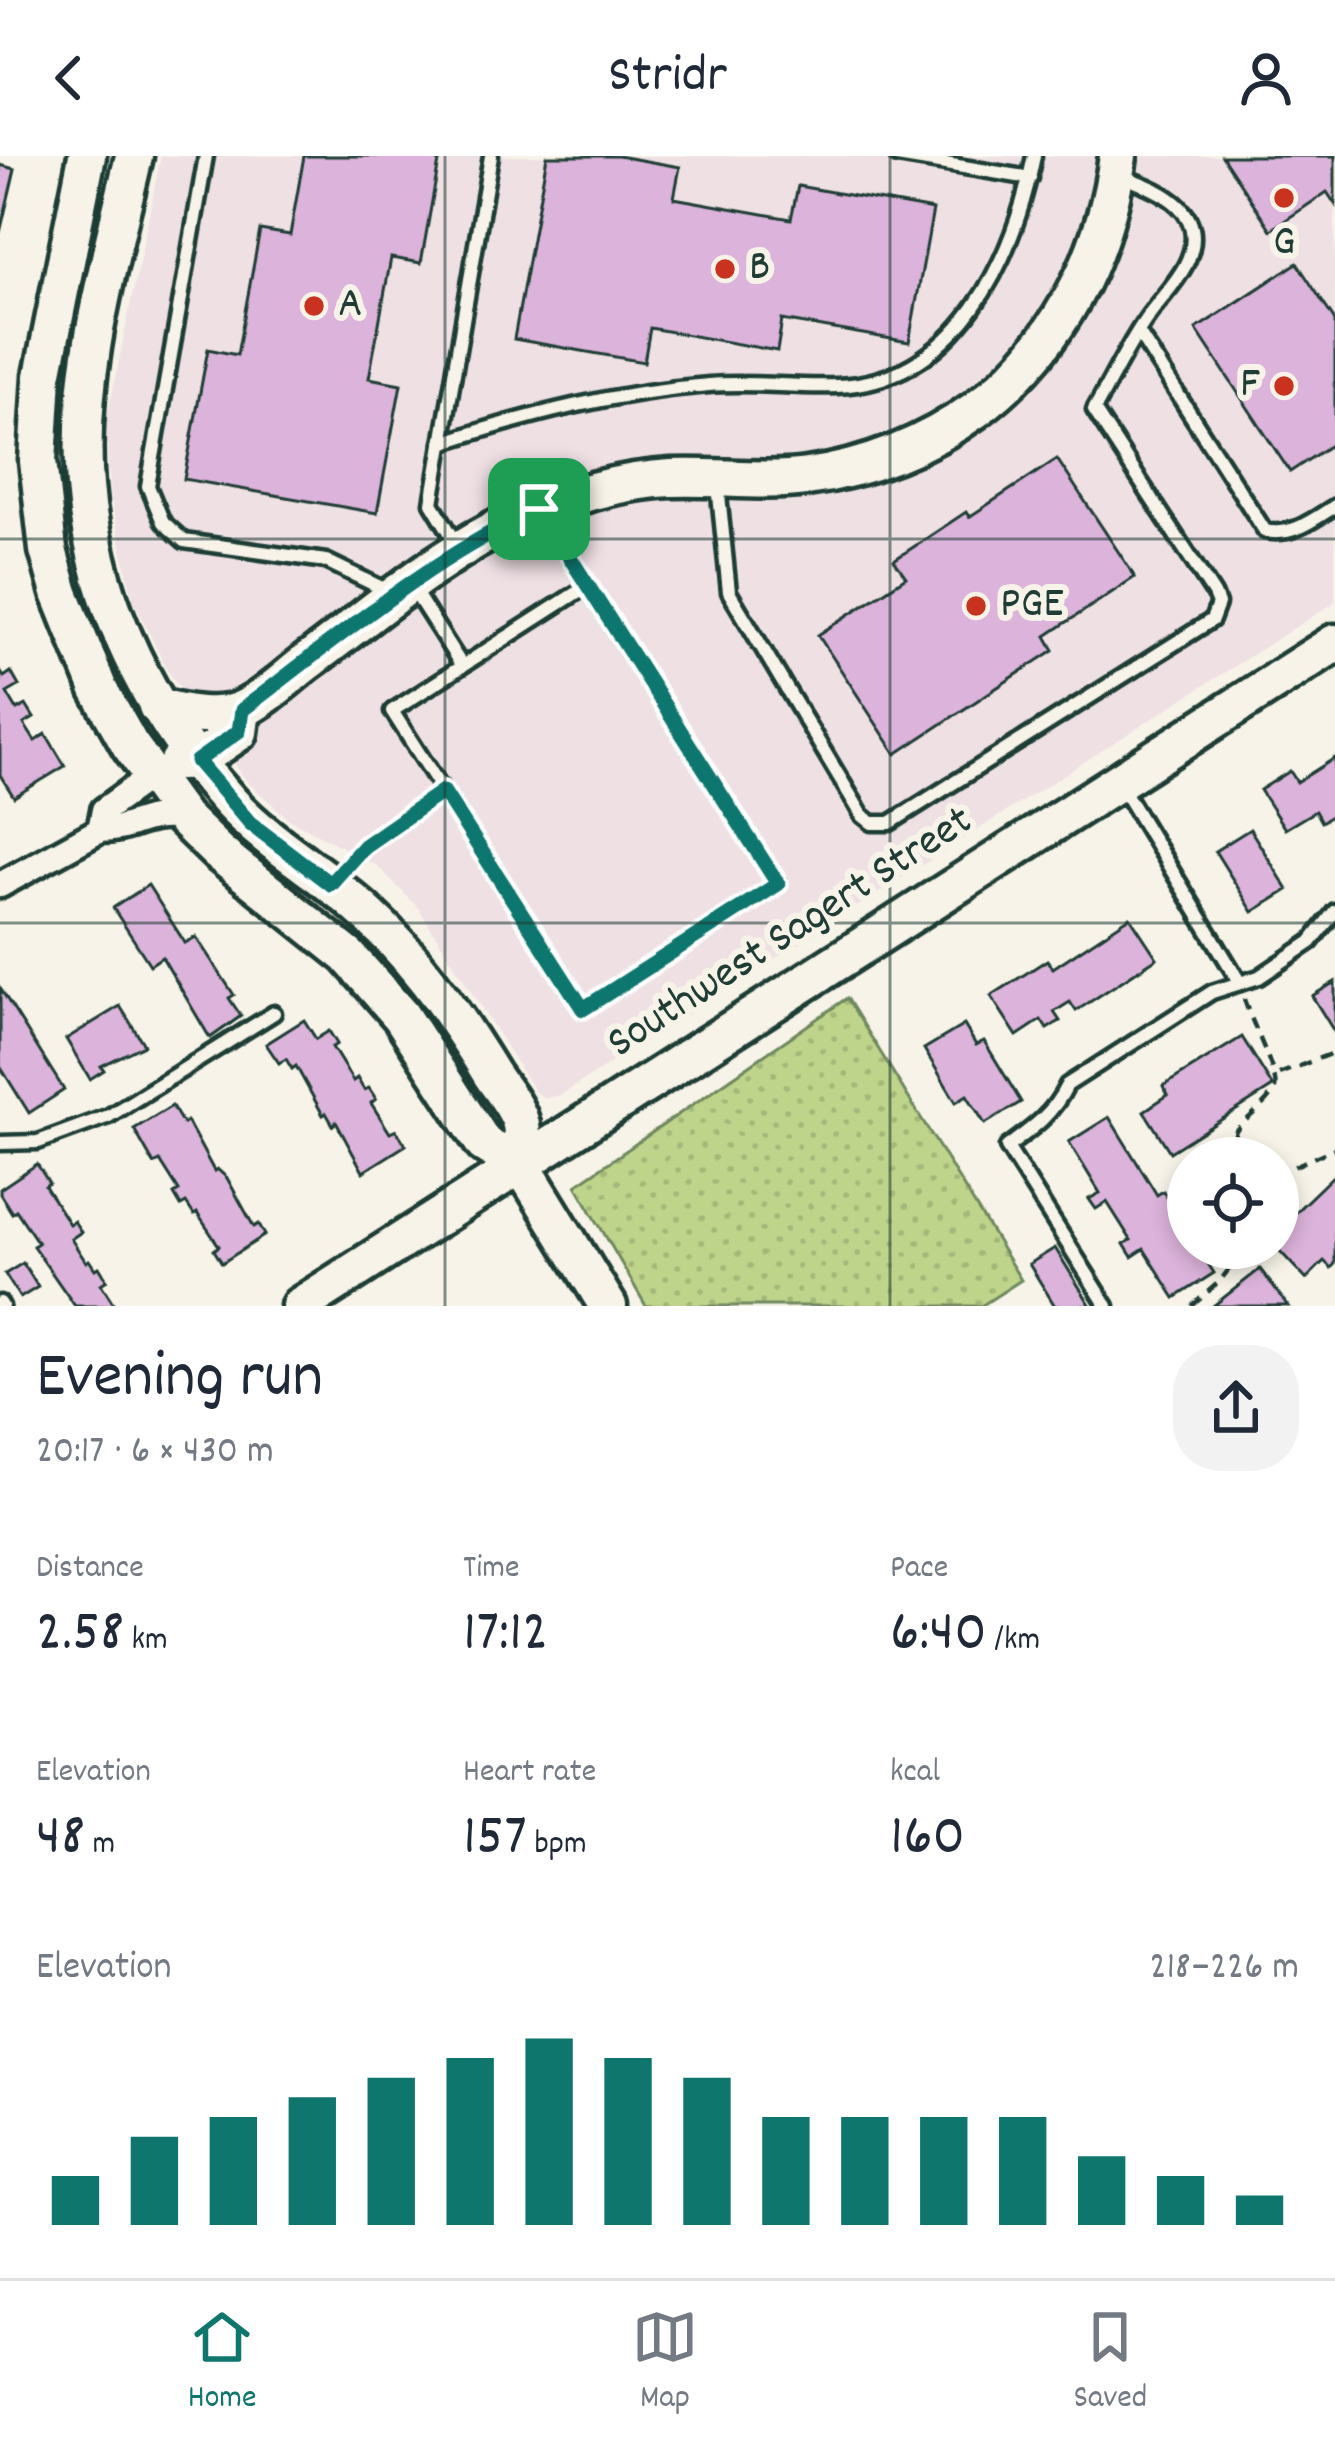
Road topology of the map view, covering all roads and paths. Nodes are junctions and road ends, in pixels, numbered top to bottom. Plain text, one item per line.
1 (87, 156) edge
2 (134, 156) edge
3 (206, 156) edge
4 (491, 156) edge
5 (897, 156) edge
6 (1034, 156) edge
7 (1117, 165) edge
8 (1030, 178) junction
9 (1138, 332) junction
10 (442, 443) junction
11 (717, 478) junction
12 (1335, 506) edge
13 (539, 509) junction
14 (460, 550) junction
15 (587, 586) junction
16 (404, 590) junction
17 (1335, 643) edge
18 (461, 666) junction
19 (157, 706) junction
20 (108, 707) junction
21 (242, 710) junction
22 (197, 761) junction
23 (151, 776) junction
24 (1118, 782) junction
25 (443, 791) junction
26 (183, 818) junction
27 (100, 830) junction
28 (330, 884) junction
29 (0, 885) edge
30 (1335, 911) edge
31 (1240, 983) junction
32 (274, 1012) dead end
33 (1335, 1052) edge
34 (1277, 1075) junction
35 (1234, 1137) edge
36 (0, 1143) edge
37 (1335, 1148) edge
38 (1299, 1164) edge
39 (521, 1166) junction
40 (1229, 1269) edge
41 (300, 1306) edge
42 (608, 1306) edge
43 (1107, 1306) edge
44 (1192, 1306) edge

1 - 20 street
2 - 19 street
3 - 16 lane
4 - 10 lane
5 - 8 lane
6 - 8 lane
7 - 9 lane
7 - 11 street
8 - 10 lane
9 - 11 lane
9 - 12 lane
10 - 14 lane
11 - 13 street
13 - 14 street
13 - 15 lane
14 - 16 street
15 - 18 lane
15 - 25 lane
16 - 18 lane
16 - 21 street
17 - 24 street, Southwest Sagert Street
18 - 25 lane
19 - 21 street
19 - 22 street
20 - 22 street
20 - 23 street
21 - 22 street
22 - 28 street
23 - 26 street
23 - 27 street
24 - 31 lane
24 - 39 street, Southwest Sagert Street
25 - 28 path
26 - 27 street
26 - 39 street
27 - 29 street
28 - 39 street
30 - 31 lane
31 - 34 path
31 - 43 lane
32 - 36 lane
33 - 34 path
34 - 35 path
37 - 38 path
39 - 41 street, Southwest Sagert Street
39 - 42 street
40 - 44 path

